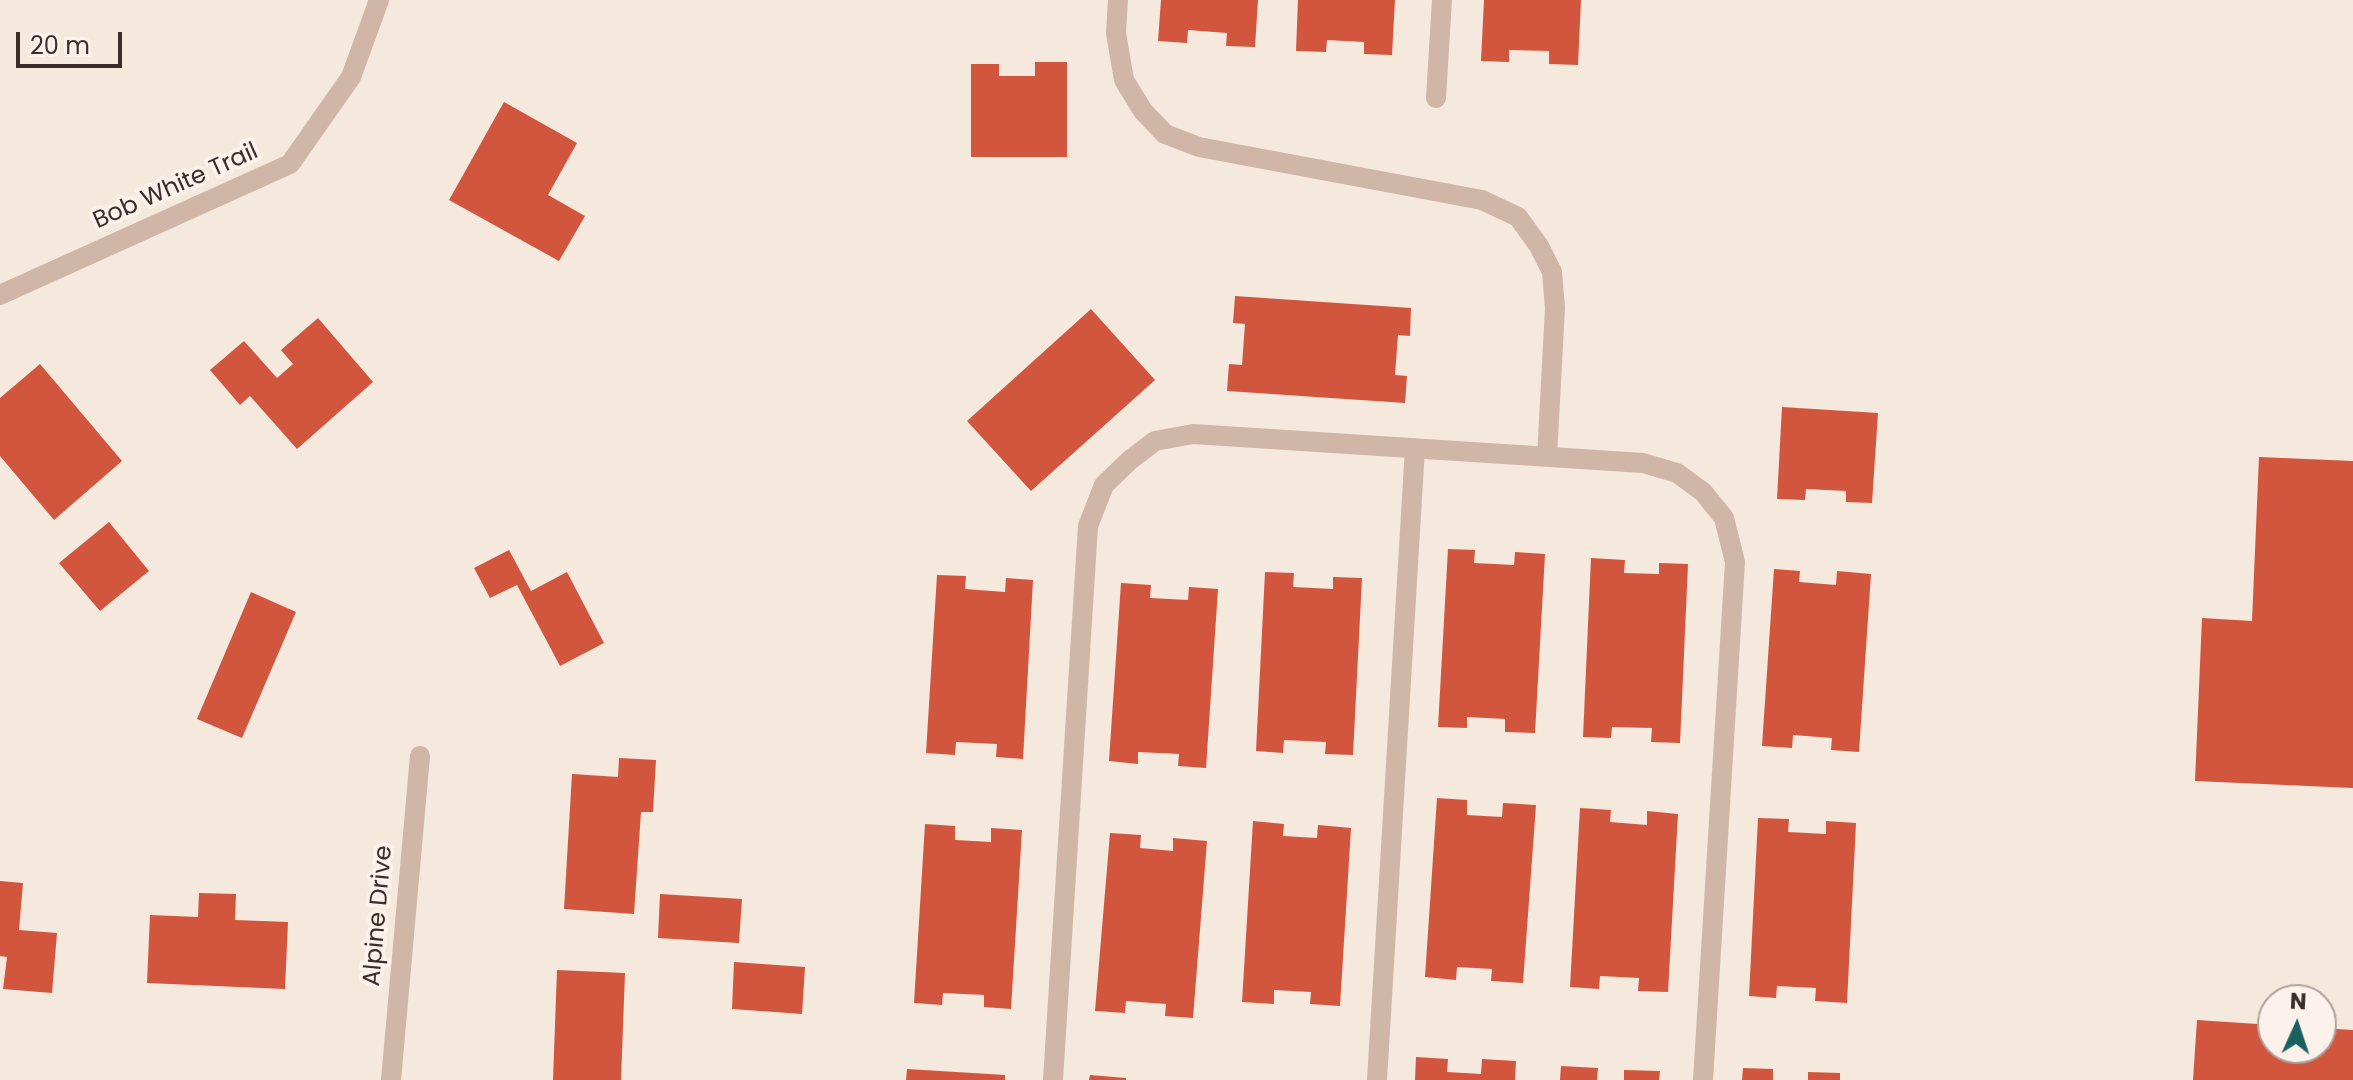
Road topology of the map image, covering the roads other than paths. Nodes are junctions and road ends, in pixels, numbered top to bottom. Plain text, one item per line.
1 (379, 0) edge
2 (1118, 0) edge
3 (1442, 0) edge
4 (1436, 98) dead end
5 (0, 295) edge
6 (1415, 448) junction
7 (1547, 457) junction
8 (420, 756) dead end
9 (391, 1080) edge
10 (1053, 1080) edge
11 (1377, 1080) edge
12 (1703, 1080) edge

1 - 5 street, Bob White Trail
2 - 7 street
3 - 4 street
6 - 7 street
6 - 10 street
6 - 11 street
7 - 12 street
8 - 9 street, Alpine Drive

